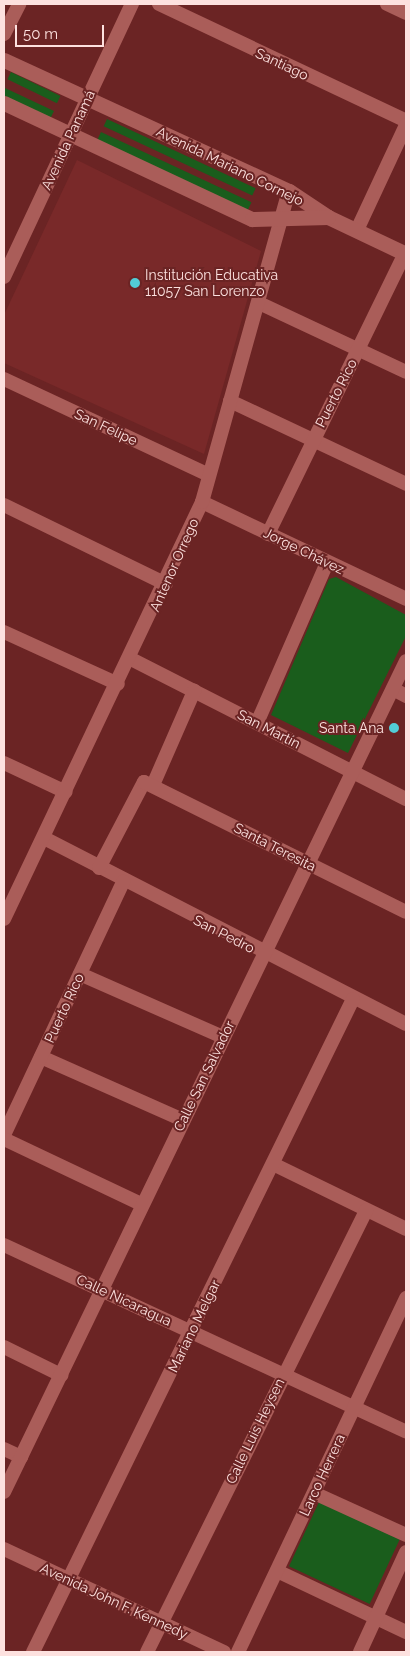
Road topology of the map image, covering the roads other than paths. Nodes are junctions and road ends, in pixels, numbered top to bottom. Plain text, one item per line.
1 (19, 4) edge
2 (132, 4) edge
3 (159, 4) edge
4 (387, 4) edge
5 (406, 13) edge
6 (4, 34) edge
7 (4, 60) edge
8 (88, 98) junction
9 (4, 104) edge
10 (406, 123) edge
11 (71, 135) junction
12 (289, 191) junction
13 (328, 217) junction
14 (284, 218) junction
15 (357, 230) junction
16 (405, 253) edge
17 (4, 277) edge
18 (259, 303) junction
19 (358, 349) junction
20 (406, 372) edge
21 (4, 379) edge
22 (230, 401) junction
23 (313, 440) junction
24 (209, 475) junction
25 (406, 484) edge
26 (202, 502) junction
27 (4, 505) edge
28 (268, 534) junction
29 (327, 563) junction
30 (166, 584) junction
31 (406, 599) edge
32 (4, 632) edge
33 (131, 659) junction
34 (406, 661) edge
35 (118, 684) junction
36 (393, 689) junction
37 (194, 691) junction
38 (406, 696) edge
39 (257, 723) junction
40 (4, 763) edge
41 (354, 772) junction
42 (148, 783) junction
43 (66, 792) junction
44 (406, 799) edge
45 (44, 838) junction
46 (308, 864) junction
47 (99, 868) junction
48 (123, 882) junction
49 (9, 897) edge
50 (406, 912) edge
51 (4, 919) edge
52 (264, 955) junction
53 (80, 974) junction
54 (353, 999) junction
55 (406, 1024) edge
56 (224, 1037) junction
57 (41, 1056) junction
58 (183, 1120) junction
59 (4, 1137) edge
60 (273, 1164) junction
61 (141, 1204) junction
62 (366, 1210) junction
63 (405, 1223) edge
64 (4, 1245) edge
65 (101, 1288) junction
66 (406, 1298) edge
67 (191, 1331) junction
68 (4, 1347) edge
69 (283, 1374) junction
70 (61, 1375) junction
71 (354, 1408) junction
72 (406, 1432) edge
73 (4, 1449) edge
74 (21, 1457) junction
75 (4, 1492) edge
76 (314, 1493) junction
77 (406, 1536) edge
78 (4, 1549) edge
79 (406, 1552) edge
80 (277, 1571) junction
81 (69, 1580) junction
82 (376, 1618) junction
83 (161, 1623) junction
84 (406, 1632) edge
85 (33, 1652) edge
86 (147, 1652) edge
87 (224, 1652) edge
88 (238, 1652) edge
89 (360, 1652) edge

1 - 6 street
2 - 8 street, Avenida Panamá
3 - 10 street, Santiago
4 - 5 street
7 - 8 street, Avenida Mariano Cornejo
8 - 11 street, Avenida Panamá
8 - 12 street, Avenida Mariano Cornejo
9 - 11 street, Avenida Mariano Cornejo
10 - 15 street
11 - 14 street, Avenida Mariano Cornejo
11 - 17 street, Avenida Panamá
12 - 13 street, Avenida Mariano Cornejo
12 - 14 street, Antenor Orrego
13 - 14 street, Avenida Mariano Cornejo
13 - 15 street
14 - 18 street, Antenor Orrego
15 - 16 street
16 - 19 street, Puerto Rico
18 - 19 street
18 - 22 street, Antenor Orrego
19 - 20 street
19 - 23 street, Puerto Rico
21 - 24 street, San Felipe
22 - 23 street
22 - 24 street, Antenor Orrego
23 - 25 street
23 - 28 street, Puerto Rico
24 - 26 street, Antenor Orrego
26 - 28 street, Jorge Chávez
26 - 30 street, Antenor Orrego
27 - 30 street
28 - 29 street, Jorge Chávez
29 - 31 street, Jorge Chávez
29 - 39 street
30 - 33 street, Antenor Orrego
32 - 35 street
33 - 35 street, Antenor Orrego
33 - 37 street, San Martín
34 - 36 street, Calle San Salvador
35 - 43 street, Antenor Orrego
36 - 38 street
36 - 41 street, Calle San Salvador
37 - 39 street, San Martín
37 - 42 street
39 - 41 street, San Martín
40 - 43 street
41 - 44 street, San Martín
41 - 46 street, Calle San Salvador
42 - 46 street, Santa Teresita
42 - 47 street
43 - 45 street, Antenor Orrego
45 - 47 street, San Pedro
45 - 49 street, Antenor Orrego
46 - 50 street, Santa Teresita
46 - 52 street, Calle San Salvador
47 - 48 street, San Pedro
48 - 52 street, San Pedro
48 - 53 street, Puerto Rico
49 - 51 street, Antenor Orrego
52 - 54 street, San Pedro
52 - 56 street, Calle San Salvador
53 - 56 street
53 - 57 street, Puerto Rico
54 - 55 street, San Pedro
54 - 60 street, Mariano Melgar
56 - 58 street, Calle San Salvador
57 - 58 street
57 - 59 street, Puerto Rico
58 - 61 street, Calle San Salvador
59 - 61 street
60 - 62 street
60 - 67 street, Mariano Melgar
61 - 65 street, Calle San Salvador
62 - 63 street
62 - 69 street, Calle Luis Heysen
64 - 65 street, Calle Nicaragua
65 - 67 street, Calle Nicaragua
65 - 70 street, Calle San Salvador
66 - 71 street, Larco Herrera
67 - 69 street, Calle Nicaragua
67 - 81 street, Mariano Melgar
68 - 70 street
69 - 71 street, Calle Nicaragua
69 - 83 street, Calle Luis Heysen
70 - 74 street, Calle San Salvador
71 - 72 street, Calle Nicaragua
71 - 76 street, Larco Herrera
73 - 74 street
74 - 75 street, Calle San Salvador
76 - 77 street
76 - 80 street, Larco Herrera
78 - 81 street, Avenida John F. Kennedy
79 - 82 street
80 - 82 street
80 - 88 street, Larco Herrera
81 - 83 street, Avenida John F. Kennedy
81 - 85 street, Mariano Melgar
82 - 84 street
82 - 89 street
83 - 86 street, Calle Luis Heysen
83 - 87 street, Avenida John F. Kennedy

